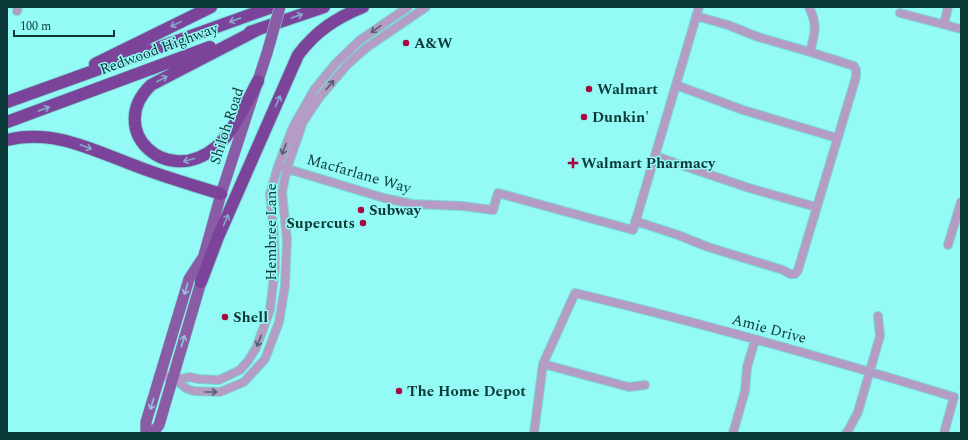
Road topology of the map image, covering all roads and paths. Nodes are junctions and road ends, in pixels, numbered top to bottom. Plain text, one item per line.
1 (211, 7) edge
2 (272, 7) edge
3 (280, 7) edge
4 (324, 7) edge
5 (364, 7) edge
6 (408, 7) edge
7 (426, 7) edge
8 (699, 7) edge
9 (810, 7) edge
10 (948, 7) edge
11 (900, 12) dead end
12 (696, 16) junction
13 (944, 24) junction
14 (961, 29) edge
15 (257, 30) junction
16 (810, 52) junction
17 (258, 80) junction
18 (676, 85) junction
19 (43, 90) junction
20 (7, 102) edge
21 (7, 122) edge
22 (837, 138) junction
23 (7, 140) edge
24 (655, 156) junction
25 (278, 166) junction
26 (286, 168) junction
27 (221, 194) junction
28 (961, 202) edge
29 (816, 207) junction
30 (635, 221) junction
31 (274, 235) junction
32 (948, 245) dead end
33 (204, 255) junction
34 (201, 282) junction
35 (286, 286) junction
36 (878, 316) dead end
37 (755, 340) junction
38 (543, 364) junction
39 (870, 371) junction
40 (169, 378) junction
41 (645, 385) dead end
42 (146, 433) edge
43 (153, 433) edge
44 (534, 433) edge
45 (733, 433) edge
46 (846, 433) edge
47 (944, 433) edge

1 -> 19 highway
2 -> 19 highway, Redwood Highway
3 - 17 main road, Shiloh Road, bridge
15 -> 4 highway, Redwood Highway
34 -> 5 highway
6 -> 25 street, Hembree Lane
26 -> 7 street, Hembree Lane
8 - 12 street
9 - 16 street
10 - 13 street
11 - 13 street
12 - 16 street
12 - 18 street
13 - 14 street
17 -> 15 highway
21 -> 15 highway, Redwood Highway
16 - 22 street
17 - 27 main road, Shiloh Road
18 - 22 street
18 - 24 street
19 - 20 highway, Redwood Highway
22 - 29 street
23 -> 27 highway
24 - 29 street
24 - 30 street
25 - 26 street, Macfarlane Way
25 - 31 street, Hembree Lane
26 - 30 street, Macfarlane Way
26 - 35 street, Hembree Lane
27 - 33 main road, Shiloh Road
28 - 32 street
29 - 30 street
31 - 35 street
31 -> 40 street, Hembree Lane
33 - 34 main road, Shiloh Road
33 -> 40 main road, Shiloh Road
40 -> 34 main road, Shiloh Road
40 -> 35 street, Hembree Lane
36 - 39 street
37 - 38 street, Amie Drive
37 - 39 street, Amie Drive
37 - 45 street
38 - 41 street
38 - 44 street
39 - 46 street
39 - 47 street, Amie Drive
40 -> 42 main road, Shiloh Road
40 - 43 main road, Shiloh Road

